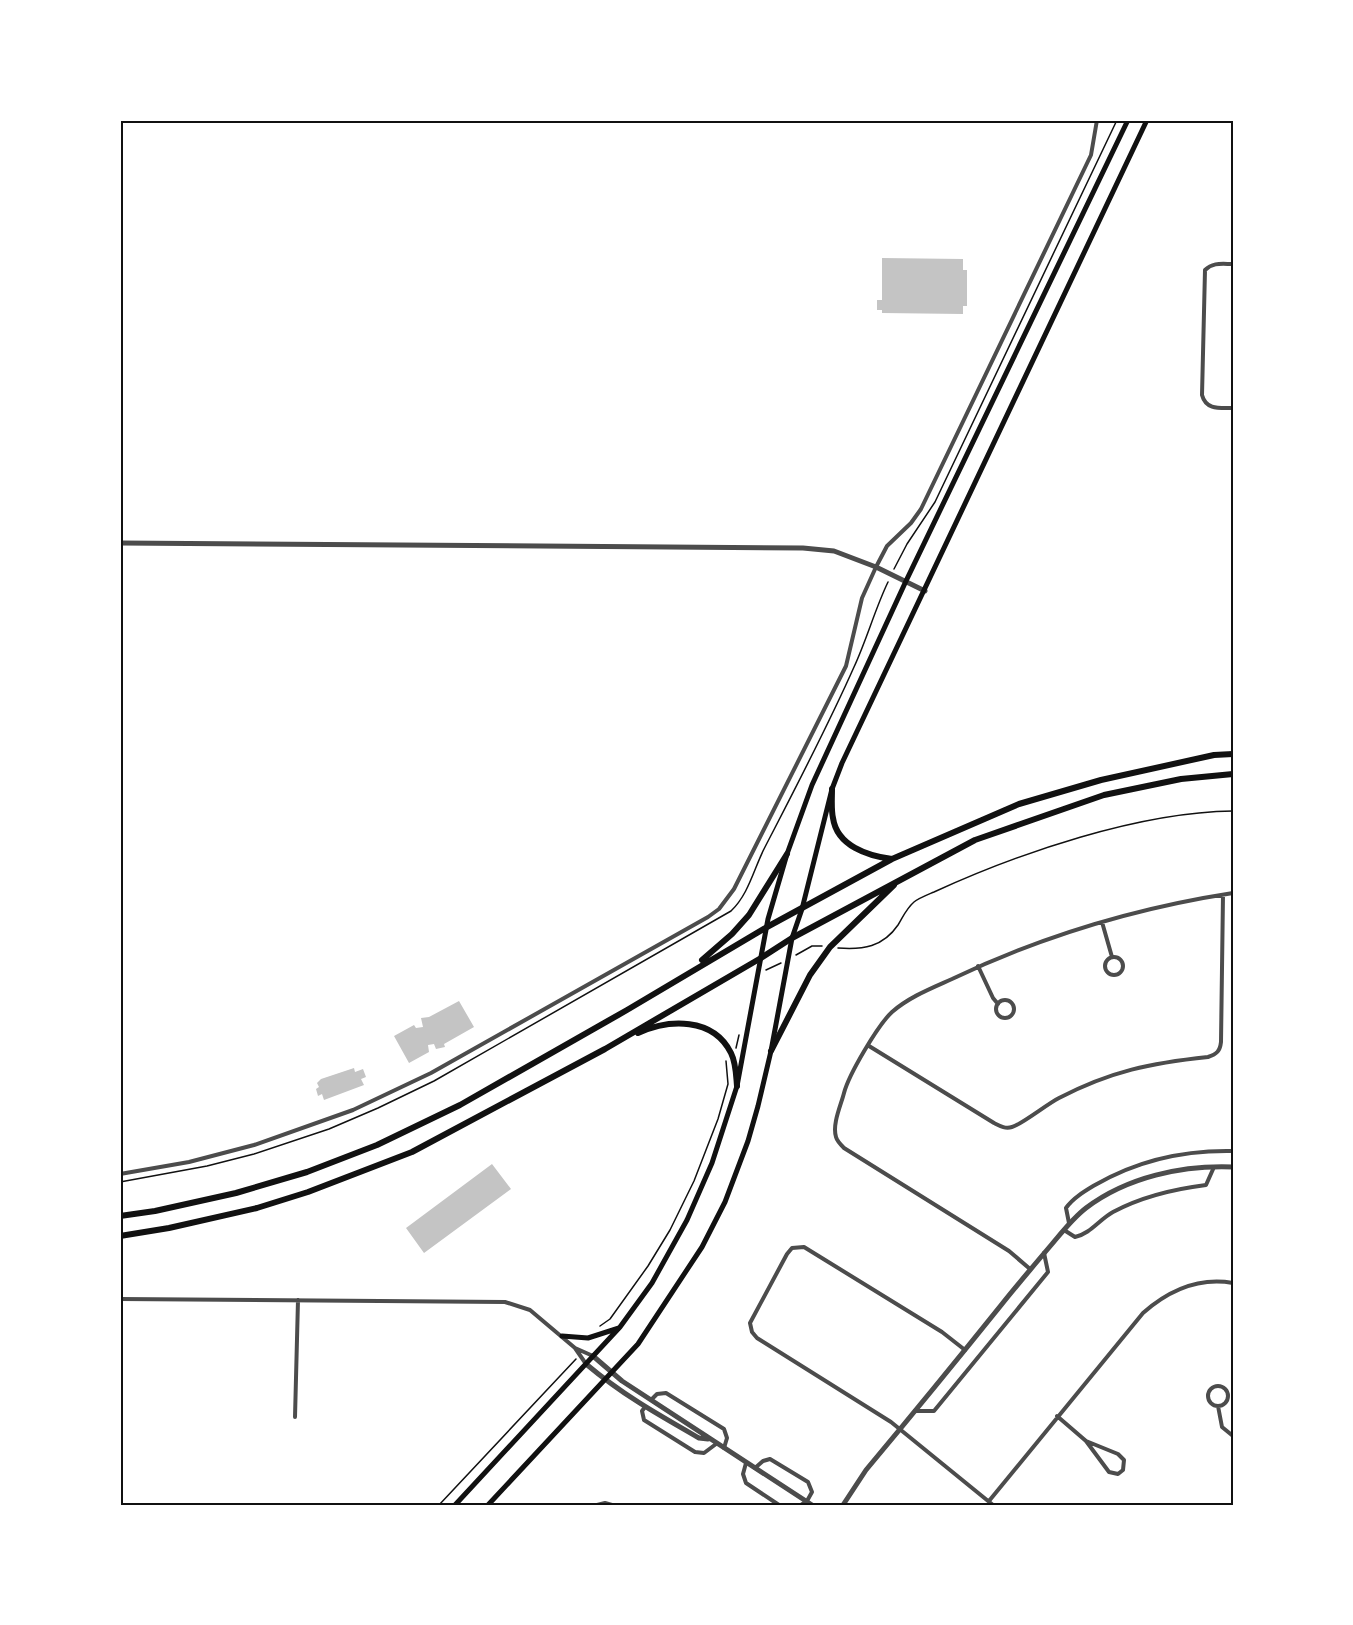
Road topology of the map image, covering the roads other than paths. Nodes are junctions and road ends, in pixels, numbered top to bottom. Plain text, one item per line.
1 (1097, 120) edge
2 (1128, 120) edge
3 (1147, 120) edge
4 (1233, 264) edge
5 (1233, 408) edge
6 (120, 543) edge
7 (876, 567) junction
8 (906, 581) junction
9 (925, 591) junction
10 (1233, 754) edge
11 (1233, 774) edge
12 (832, 789) junction
13 (787, 854) junction
14 (892, 859) junction
15 (902, 878) junction
16 (1233, 893) edge
17 (1223, 895) junction
18 (802, 909) junction
19 (1102, 922) junction
20 (767, 927) junction
21 (792, 938) junction
22 (1112, 957) junction
23 (761, 958) junction
24 (978, 966) junction
25 (689, 972) junction
26 (998, 1004) junction
27 (869, 1046) junction
28 (605, 1049) junction
29 (771, 1051) junction
30 (737, 1086) junction
31 (1233, 1151) edge
32 (1215, 1166) junction
33 (1233, 1167) edge
34 (120, 1174) edge
35 (120, 1216) edge
36 (1069, 1223) junction
37 (1064, 1230) junction
38 (120, 1236) edge
39 (1044, 1253) junction
40 (1030, 1269) junction
41 (1233, 1283) edge
42 (120, 1299) edge
43 (298, 1300) junction
44 (621, 1327) junction
45 (562, 1336) junction
46 (575, 1348) junction
47 (965, 1350) junction
48 (593, 1356) junction
49 (586, 1364) junction
50 (612, 1372) junction
51 (605, 1380) junction
52 (652, 1399) junction
53 (1218, 1406) junction
54 (645, 1407) junction
55 (914, 1411) junction
56 (1057, 1416) junction
57 (295, 1417) dead end
58 (900, 1429) junction
59 (1233, 1436) edge
60 (708, 1439) junction
61 (1086, 1441) junction
62 (716, 1444) junction
63 (724, 1449) junction
64 (746, 1463) junction
65 (755, 1468) junction
66 (991, 1503) edge
67 (807, 1504) edge
68 (455, 1505) edge
69 (488, 1505) edge
70 (597, 1505) edge
71 (612, 1505) edge
72 (779, 1505) edge
73 (843, 1505) edge

1 - 7 street
2 - 8 main road
3 - 9 main road
4 - 5 street
6 - 7 street
7 - 8 street
7 - 34 street
8 - 9 street
8 - 13 main road
9 - 12 main road
10 - 14 main road
11 - 15 main road
12 - 14 main road
12 - 18 main road
13 - 20 main road
13 - 25 main road
14 - 18 main road
15 - 21 main road
15 - 29 main road
16 - 17 street
17 - 19 street
17 - 27 street
18 - 20 main road
18 - 21 main road
19 - 22 street
19 - 24 street
20 - 23 main road
20 - 25 main road
21 - 23 main road
21 - 29 main road
22 - 22 street
23 - 28 main road
23 - 30 main road
24 - 26 street
24 - 27 street
25 - 35 main road
26 - 26 street
27 - 40 street
28 - 30 main road
28 - 38 main road
29 - 50 main road
30 - 44 main road
31 - 36 street
32 - 33 street
32 - 36 street
32 - 37 street
36 - 37 street
37 - 39 street
39 - 40 street
39 - 55 street
40 - 47 street
41 - 56 street
42 - 43 street
43 - 45 street
43 - 57 street
44 - 45 main road
44 - 48 main road
45 - 46 street
46 - 48 street
46 - 49 street
47 - 55 street
47 - 58 street
48 - 49 main road
48 - 50 street
49 - 51 street
49 - 68 main road
50 - 51 main road
50 - 52 street
51 - 54 street
51 - 69 main road
52 - 60 street
52 - 63 street
53 - 53 street
53 - 59 street
54 - 60 street
54 - 62 street
55 - 58 street
56 - 61 street
56 - 66 street
58 - 66 street
58 - 73 street
60 - 62 street
61 - 61 street
62 - 63 street
63 - 64 street
64 - 65 street
64 - 72 street
65 - 67 street
65 - 67 street
70 - 71 street

